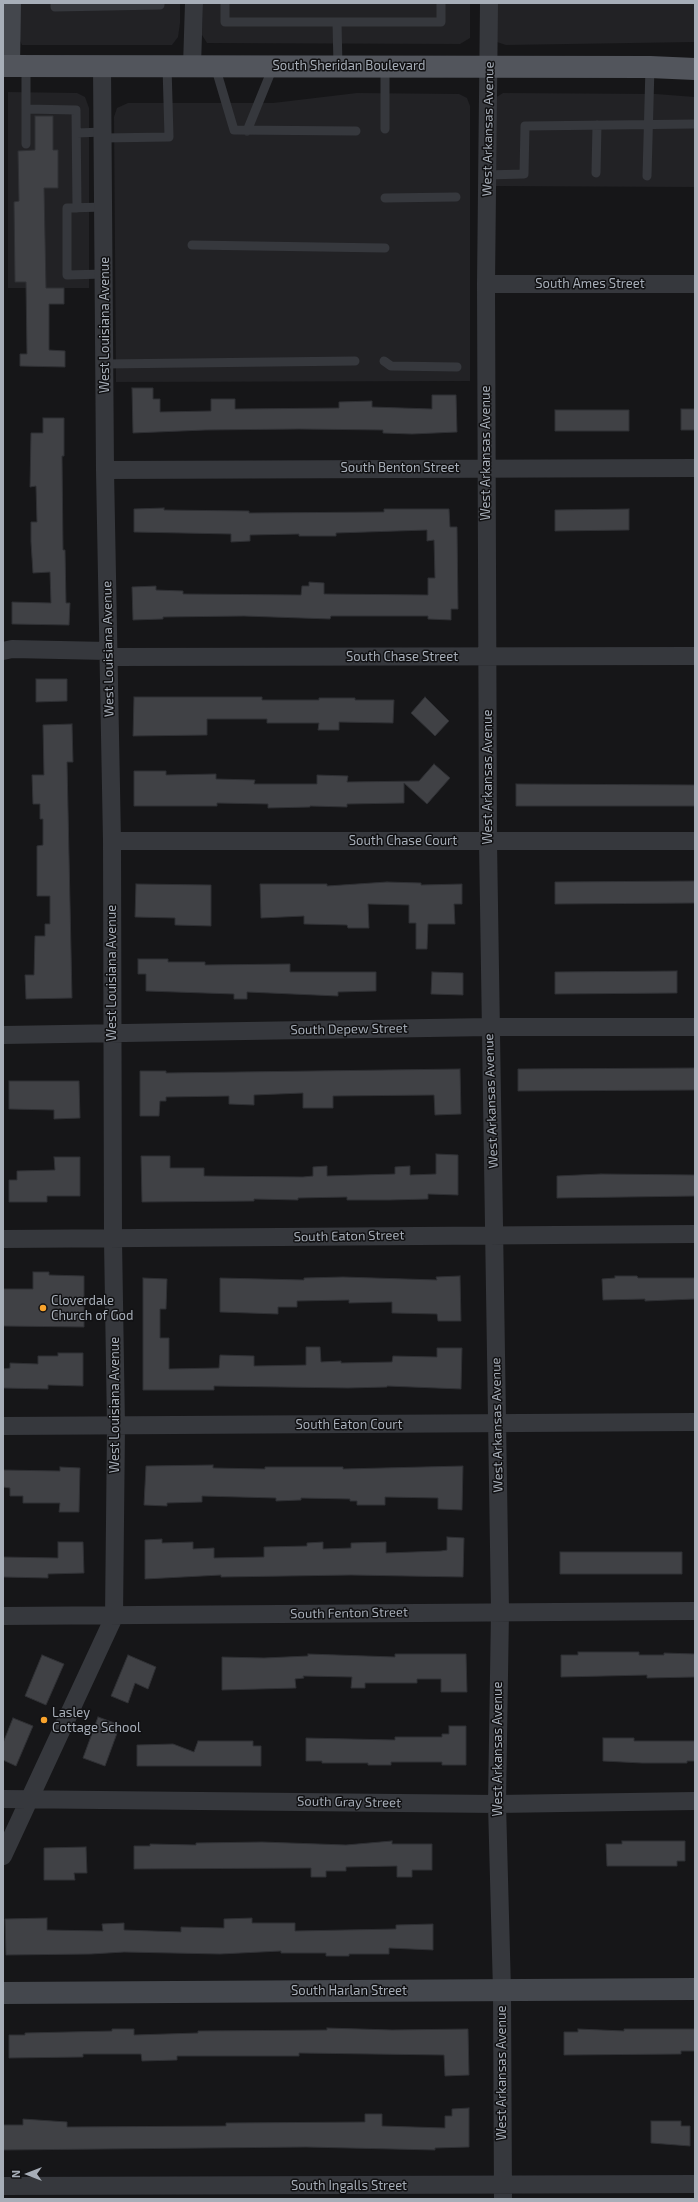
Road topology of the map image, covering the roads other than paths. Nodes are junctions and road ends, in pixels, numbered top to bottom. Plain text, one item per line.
1 (10, 3) edge
2 (55, 3) edge
3 (160, 3) edge
4 (194, 3) edge
5 (225, 3) edge
6 (441, 3) edge
7 (489, 3) edge
8 (337, 22) junction
9 (13, 66) edge
10 (102, 66) junction
11 (167, 66) junction
12 (192, 66) junction
13 (215, 66) junction
14 (273, 66) junction
15 (338, 66) junction
16 (385, 66) junction
17 (489, 67) junction
18 (650, 67) junction
19 (695, 69) edge
20 (26, 109) junction
21 (649, 124) junction
22 (695, 124) edge
23 (597, 125) junction
24 (385, 129) dead end
25 (247, 130) junction
26 (356, 130) dead end
27 (77, 133) junction
28 (103, 135) junction
29 (26, 144) dead end
30 (596, 173) dead end
31 (486, 175) junction
32 (647, 176) dead end
33 (456, 197) dead end
34 (385, 198) dead end
35 (104, 207) junction
36 (77, 208) junction
37 (192, 245) dead end
38 (385, 248) dead end
39 (104, 274) junction
40 (486, 284) junction
41 (695, 284) edge
42 (355, 361) dead end
43 (384, 361) dead end
44 (105, 364) junction
45 (457, 367) dead end
46 (486, 468) junction
47 (695, 468) edge
48 (105, 470) junction
49 (3, 651) edge
50 (108, 654) junction
51 (488, 656) junction
52 (695, 656) edge
53 (112, 841) junction
54 (488, 841) junction
55 (695, 841) edge
56 (489, 1027) junction
57 (695, 1027) edge
58 (112, 1033) junction
59 (3, 1035) edge
60 (495, 1234) junction
61 (695, 1234) edge
62 (3, 1239) edge
63 (113, 1240) junction
64 (695, 1422) edge
65 (496, 1424) junction
66 (3, 1426) edge
67 (116, 1426) junction
68 (500, 1611) junction
69 (695, 1611) edge
70 (3, 1616) edge
71 (114, 1617) junction
72 (3, 1799) edge
73 (29, 1799) junction
74 (695, 1801) edge
75 (497, 1804) junction
76 (3, 1856) edge
77 (695, 1989) edge
78 (502, 1991) junction
79 (3, 1992) edge
80 (695, 2184) edge
81 (3, 2186) edge
82 (503, 2192) edge

1 - 9 street
2 - 3 lane
4 - 12 street
5 - 8 lane
6 - 8 lane
7 - 17 street, West Arkansas Avenue
8 - 15 lane
9 - 10 main road, South Sheridan Boulevard
9 - 20 lane
10 - 11 main road, South Sheridan Boulevard
10 - 28 street, West Louisiana Avenue
11 - 12 main road, South Sheridan Boulevard
11 - 28 lane
12 - 13 main road, South Sheridan Boulevard
13 - 14 main road, South Sheridan Boulevard
13 - 25 lane
14 - 15 main road, South Sheridan Boulevard
14 - 25 lane
15 - 16 main road, South Sheridan Boulevard
16 - 17 main road, South Sheridan Boulevard
16 - 24 lane
17 - 18 main road, South Sheridan Boulevard
17 - 31 street, West Arkansas Avenue
18 - 19 main road, South Sheridan Boulevard
18 - 21 lane
20 - 27 lane
20 - 29 lane
21 - 22 lane
21 - 23 lane
21 - 32 lane
23 - 30 lane
23 - 31 lane
25 - 26 lane
27 - 28 lane
27 - 36 lane
28 - 35 street, West Louisiana Avenue
31 - 40 street, West Arkansas Avenue
33 - 34 lane
35 - 36 lane
35 - 39 street, West Louisiana Avenue
36 - 39 lane
37 - 38 lane
39 - 44 street, West Louisiana Avenue
40 - 41 street, South Ames Street
40 - 46 street, West Arkansas Avenue
42 - 44 lane
43 - 45 lane
44 - 48 street, West Louisiana Avenue
46 - 47 street, South Benton Street
46 - 48 street, South Benton Street
46 - 51 street, West Arkansas Avenue
48 - 50 street, West Louisiana Avenue
49 - 50 street, South Chase Street
50 - 51 street, South Chase Street
50 - 53 street, West Louisiana Avenue
51 - 52 street, South Chase Street
51 - 54 street, West Arkansas Avenue
53 - 54 street, South Chase Court
53 - 58 street, West Louisiana Avenue
54 - 55 street, South Chase Court
54 - 56 street, West Arkansas Avenue
56 - 57 street, South Depew Street
56 - 58 street, South Depew Street
56 - 60 street, West Arkansas Avenue
58 - 59 street, South Depew Street
58 - 63 street, West Louisiana Avenue
60 - 61 street, South Eaton Street
60 - 63 street, South Eaton Street
60 - 65 street, West Arkansas Avenue
62 - 63 street, South Eaton Street
63 - 67 street, West Louisiana Avenue
64 - 65 street, South Eaton Court
65 - 67 street, South Eaton Court
65 - 68 street, West Arkansas Avenue
66 - 67 street, South Eaton Court
67 - 71 street, West Louisiana Avenue
68 - 69 street, South Fenton Street
68 - 71 street, South Fenton Street
68 - 75 street, West Arkansas Avenue
70 - 71 street, South Fenton Street
71 - 73 street, West Louisiana Avenue
72 - 73 street, South Gray Street
73 - 75 street, South Gray Street
73 - 76 street, West Louisiana Avenue
74 - 75 street, South Gray Street
75 - 78 street, West Arkansas Avenue
77 - 78 street, South Harlan Street
78 - 79 street, South Harlan Street
78 - 82 street, West Arkansas Avenue
80 - 82 street, South Ingalls Street
81 - 82 street, South Ingalls Street

